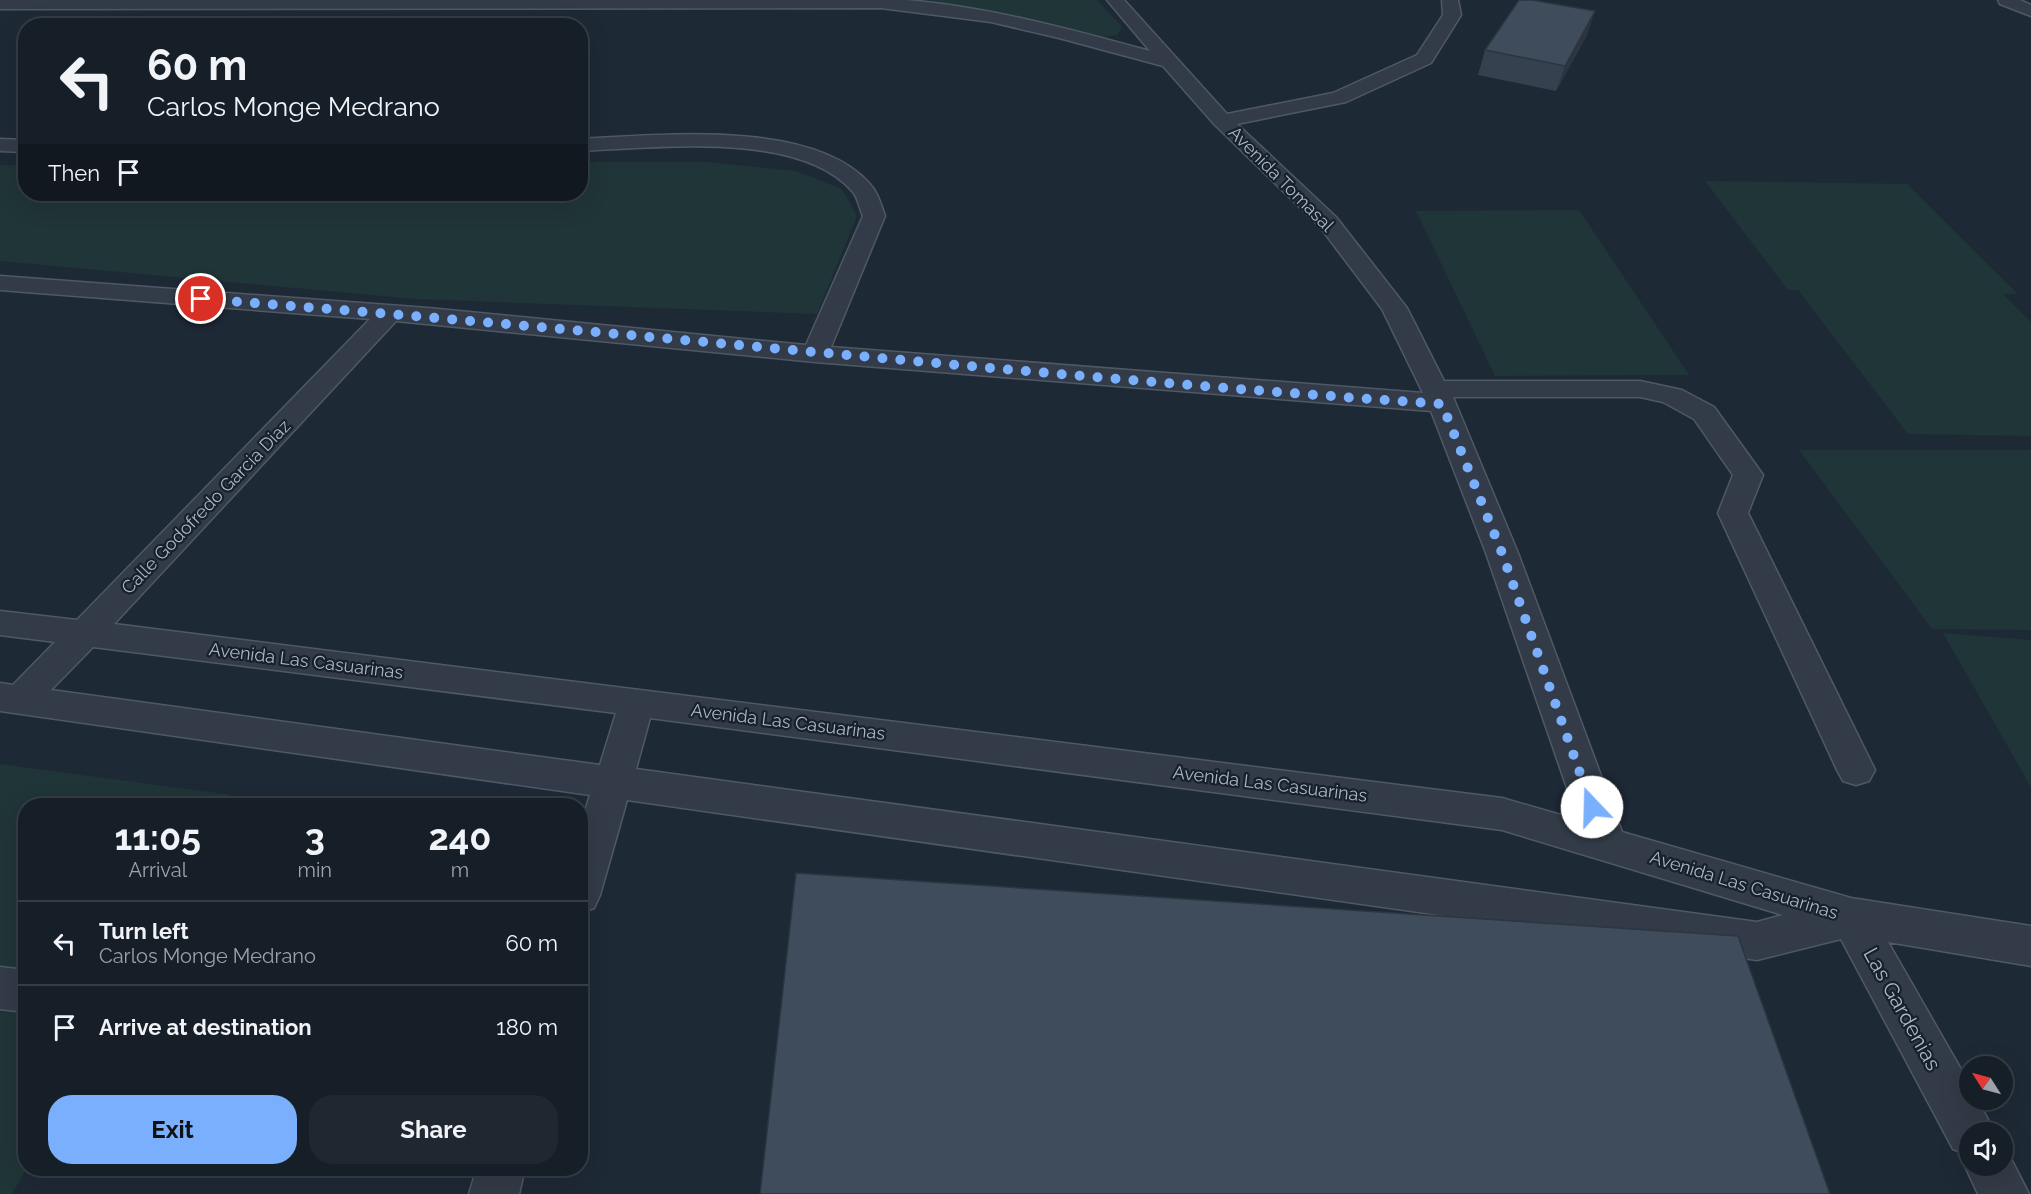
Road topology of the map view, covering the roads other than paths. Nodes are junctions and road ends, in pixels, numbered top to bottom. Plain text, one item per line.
1 (1114, 0) edge
2 (1450, 0) edge
3 (2006, 0) edge
4 (828, 1) edge
5 (158, 2) edge
6 (0, 4) edge
7 (2031, 11) edge
8 (1169, 62) junction
9 (1222, 121) junction
10 (588, 145) edge
11 (0, 146) edge
12 (18, 146) edge
13 (0, 284) edge
14 (390, 313) junction
15 (815, 354) junction
16 (1438, 396) junction
17 (0, 623) edge
18 (86, 633) junction
19 (11, 698) edge
20 (637, 702) junction
21 (1856, 770) dead end
22 (614, 781) junction
23 (1607, 843) junction
24 (588, 868) edge
25 (1851, 916) junction
26 (2031, 946) edge
27 (0, 988) edge
28 (18, 991) edge
29 (1964, 1122) edge
30 (499, 1176) edge
31 (1994, 1176) edge
32 (494, 1194) edge
33 (2004, 1194) edge

1 - 8 street, Avenida Tomasal
2 - 9 street
3 - 7 street
4 - 5 street
4 - 8 street
5 - 6 street
8 - 9 street, Avenida Tomasal
9 - 16 street, Avenida Tomasal
10 - 15 street
11 - 12 street
13 - 14 street
14 - 15 street
14 - 18 street, Calle Godofredo Garcia Diaz
15 - 16 street
16 - 21 street
16 - 23 street, Avenida Tomasal
17 - 18 street, Avenida Las Casuarinas
18 - 19 street, Calle Godofredo Garcia Diaz
18 - 20 street, Avenida Las Casuarinas
19 - 22 street, Avenida Las Casuarinas
20 - 22 street
20 - 23 street, Avenida Las Casuarinas
22 - 24 street
22 - 25 street, Avenida Las Casuarinas
23 - 25 street, Avenida Las Casuarinas
25 - 26 street
25 - 29 street, Las Gardenias
27 - 28 street
30 - 32 street
31 - 33 street

